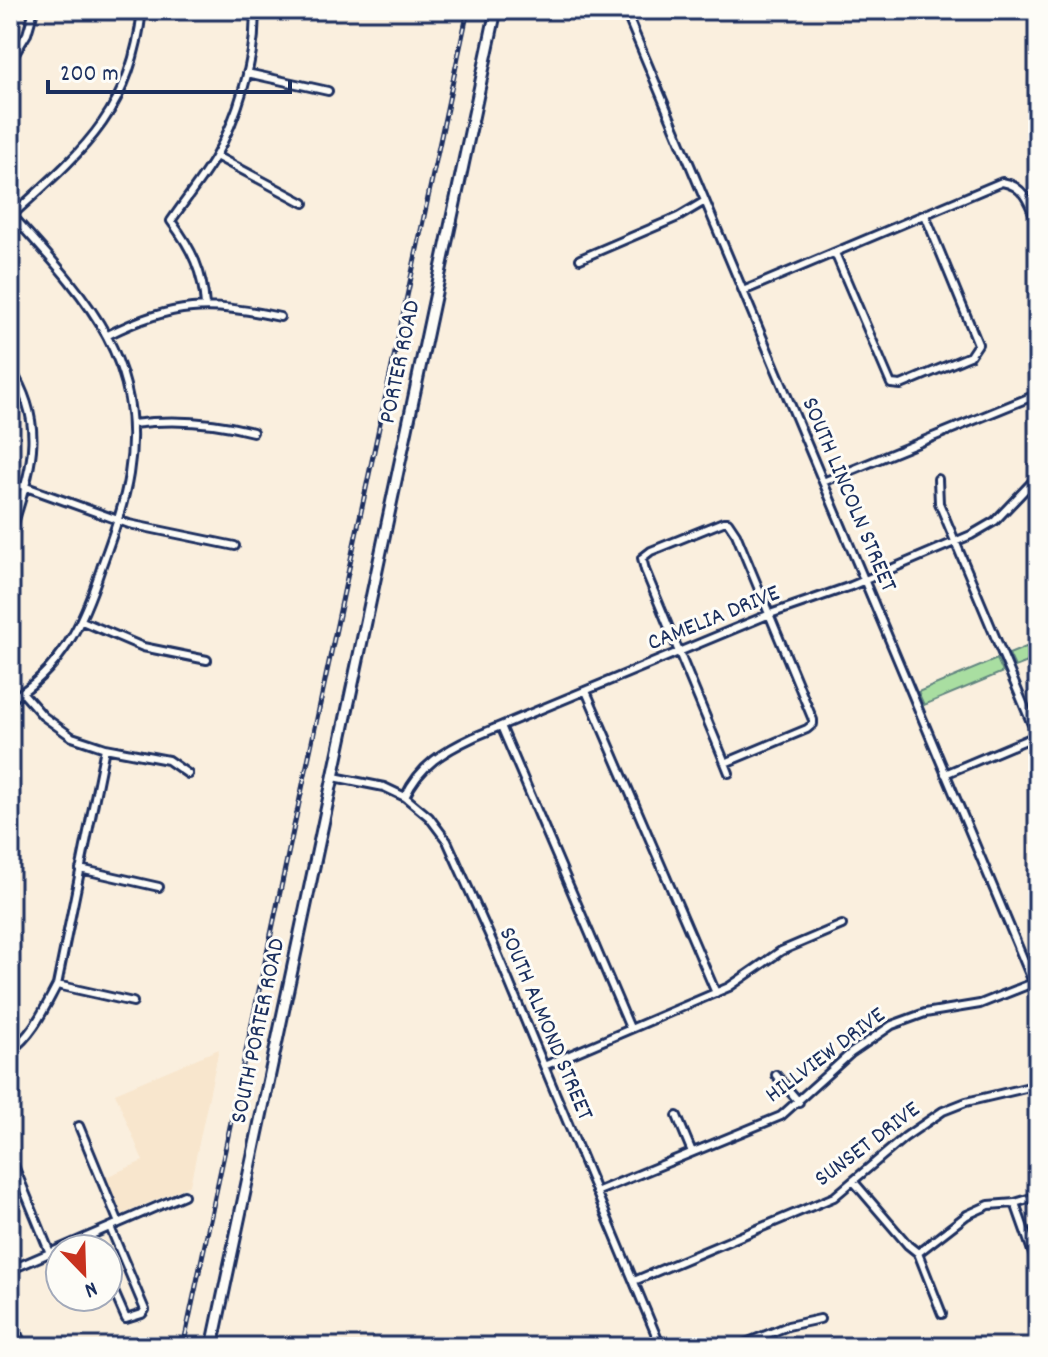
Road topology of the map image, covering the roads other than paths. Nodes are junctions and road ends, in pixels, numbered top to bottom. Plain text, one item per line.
1 (34, 10) edge
2 (142, 10) edge
3 (254, 10) edge
4 (496, 10) edge
5 (625, 10) edge
6 (10, 62) edge
7 (247, 73) junction
8 (328, 91) dead end
9 (216, 156) junction
10 (705, 201) junction
11 (304, 203) dead end
12 (11, 215) edge
13 (925, 215) junction
14 (1038, 226) edge
15 (835, 253) junction
16 (580, 259) dead end
17 (743, 291) junction
18 (205, 306) junction
19 (280, 317) dead end
20 (108, 335) junction
21 (10, 368) edge
22 (1038, 394) edge
23 (132, 424) junction
24 (253, 432) dead end
25 (1038, 476) edge
26 (938, 479) dead end
27 (823, 482) junction
28 (10, 485) edge
29 (1029, 486) junction
30 (26, 487) junction
31 (1038, 493) edge
32 (118, 519) junction
33 (10, 537) edge
34 (956, 542) junction
35 (235, 546) dead end
36 (864, 581) junction
37 (770, 614) junction
38 (82, 621) junction
39 (679, 652) junction
40 (207, 660) dead end
41 (586, 691) junction
42 (22, 692) junction
43 (10, 700) edge
44 (345, 723) joint
45 (501, 726) junction
46 (1037, 737) edge
47 (105, 748) junction
48 (725, 763) junction
49 (729, 773) dead end
50 (188, 774) dead end
51 (945, 774) junction
52 (334, 777) junction
53 (405, 797) junction
54 (80, 869) junction
55 (159, 887) dead end
56 (842, 925) dead end
57 (1035, 982) edge
58 (57, 985) junction
59 (716, 993) junction
60 (1038, 994) edge
61 (133, 1002) dead end
62 (630, 1028) junction
63 (10, 1051) edge
64 (544, 1066) junction
65 (776, 1075) dead end
66 (1038, 1085) edge
67 (799, 1102) junction
68 (677, 1116) dead end
69 (79, 1126) dead end
70 (692, 1152) junction
71 (10, 1156) edge
72 (854, 1182) junction
73 (596, 1192) junction
74 (184, 1195) dead end
75 (1038, 1196) edge
76 (1015, 1203) junction
77 (119, 1223) junction
78 (110, 1227) junction
79 (96, 1233) edge
80 (113, 1233) edge
81 (44, 1238) edge
82 (918, 1253) junction
83 (44, 1256) edge
84 (124, 1260) edge
85 (1038, 1268) edge
86 (10, 1270) edge
87 (634, 1281) junction
88 (123, 1313) edge
89 (942, 1314) dead end
90 (10, 1316) edge
91 (820, 1319) dead end
92 (23, 1347) edge
93 (212, 1347) edge
94 (661, 1347) edge
95 (736, 1347) edge

1 - 6 street
2 - 12 street
3 - 7 street
4 - 44 street, PORTER ROAD
5 - 10 street, SOUTH LINCOLN STREET
7 - 8 street
7 - 9 street
9 - 11 street
9 - 18 street
10 - 16 street
10 - 17 street, SOUTH LINCOLN STREET
12 - 20 street
13 - 14 street
13 - 15 street
13 - 15 street
15 - 17 street
17 - 27 street, SOUTH LINCOLN STREET
18 - 19 street
18 - 20 street
20 - 23 street
21 - 30 street
22 - 27 street
23 - 24 street
23 - 32 street
25 - 29 street, CAMELIA DRIVE
26 - 34 street
27 - 36 street, SOUTH LINCOLN STREET
28 - 30 street
29 - 31 street
29 - 34 street, CAMELIA DRIVE
30 - 32 street
30 - 33 street
32 - 35 street
32 - 38 street
34 - 36 street, CAMELIA DRIVE
34 - 46 street
36 - 37 street, CAMELIA DRIVE
36 - 51 street, SOUTH LINCOLN STREET
37 - 39 street, CAMELIA DRIVE
37 - 39 street
37 - 48 street
38 - 40 street
38 - 42 street
39 - 41 street, CAMELIA DRIVE
39 - 48 street
41 - 45 street, CAMELIA DRIVE
41 - 59 street
42 - 43 street
42 - 47 street
44 - 52 street, SOUTH PORTER ROAD
45 - 53 street, CAMELIA DRIVE
45 - 62 street
46 - 51 street
47 - 50 street
47 - 54 street
48 - 49 street
51 - 57 street, SOUTH LINCOLN STREET
52 - 53 street, SOUTH ALMOND STREET
52 - 93 street, SOUTH PORTER ROAD
53 - 64 street, SOUTH ALMOND STREET
54 - 55 street
54 - 58 street
56 - 59 street
57 - 60 street, SOUTH LINCOLN STREET
57 - 67 street, HILLVIEW DRIVE
58 - 61 street
58 - 63 street
59 - 62 street
62 - 64 street
64 - 73 street, SOUTH ALMOND STREET
65 - 67 street
66 - 72 street, SUNSET DRIVE
67 - 70 street, HILLVIEW DRIVE
68 - 70 street
69 - 77 street
70 - 73 street, HILLVIEW DRIVE
71 - 81 street
72 - 82 street
72 - 87 street, SUNSET DRIVE
73 - 87 street, SOUTH ALMOND STREET
74 - 77 street
75 - 76 street
76 - 82 street
76 - 85 street
77 - 78 street
78 - 79 street
78 - 80 street
82 - 89 street
83 - 86 street
84 - 88 street
87 - 94 street, SOUTH ALMOND STREET
90 - 92 street
91 - 95 street

